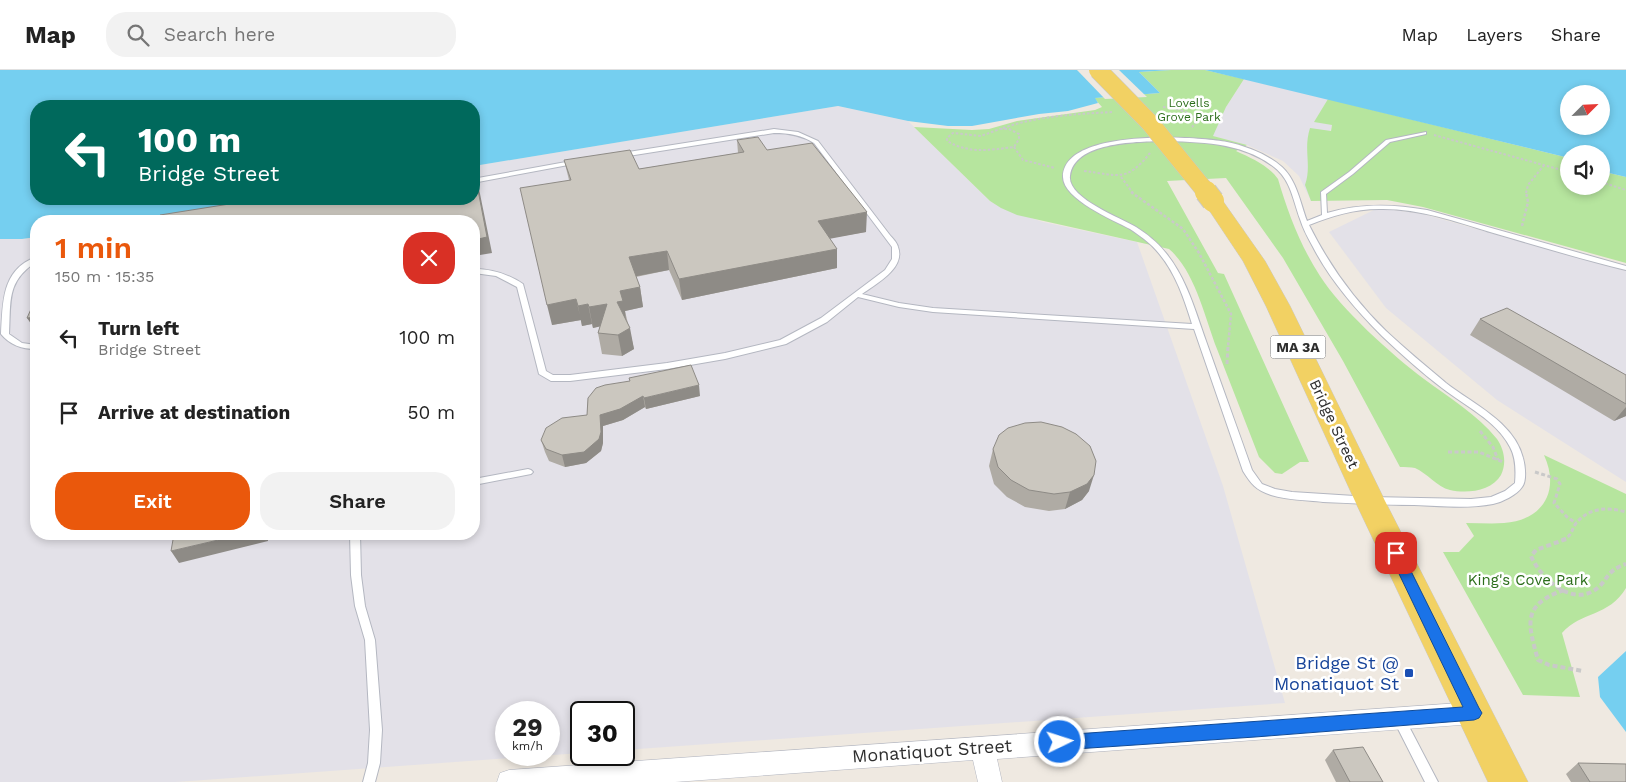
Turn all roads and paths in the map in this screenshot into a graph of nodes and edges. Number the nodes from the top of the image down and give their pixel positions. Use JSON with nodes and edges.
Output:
{"nodes":[{"id":1,"x":1098,"y":70,"type":"edge"},
{"id":2,"x":1089,"y":114,"type":"dead end"},
{"id":3,"x":1003,"y":128,"type":"junction"},
{"id":4,"x":1424,"y":133,"type":"joint"},
{"id":5,"x":1014,"y":147,"type":"junction"},
{"id":6,"x":1154,"y":151,"type":"dead end"},
{"id":7,"x":609,"y":157,"type":"edge"},
{"id":8,"x":581,"y":162,"type":"edge"},
{"id":9,"x":1544,"y":164,"type":"junction"},
{"id":10,"x":1560,"y":169,"type":"edge"},
{"id":11,"x":1066,"y":170,"type":"junction"},
{"id":12,"x":1120,"y":177,"type":"junction"},
{"id":13,"x":480,"y":180,"type":"edge"},
{"id":14,"x":1610,"y":185,"type":"edge"},
{"id":15,"x":1626,"y":190,"type":"edge"},
{"id":16,"x":1324,"y":214,"type":"junction"},
{"id":17,"x":1305,"y":224,"type":"junction"},
{"id":18,"x":1519,"y":238,"type":"junction"},
{"id":19,"x":30,"y":263,"type":"edge"},
{"id":20,"x":1626,"y":268,"type":"edge"},
{"id":21,"x":480,"y":272,"type":"edge"},
{"id":22,"x":857,"y":295,"type":"junction"},
{"id":23,"x":1197,"y":327,"type":"junction"},
{"id":24,"x":30,"y":347,"type":"edge"},
{"id":25,"x":1216,"y":380,"type":"junction"},
{"id":26,"x":1478,"y":428,"type":"dead end"},
{"id":27,"x":1498,"y":460,"type":"dead end"},
{"id":28,"x":528,"y":472,"type":"dead end"},
{"id":29,"x":480,"y":481,"type":"edge"},
{"id":30,"x":1370,"y":501,"type":"junction"},
{"id":31,"x":1626,"y":512,"type":"edge"},
{"id":32,"x":355,"y":540,"type":"edge"},
{"id":33,"x":1626,"y":564,"type":"edge"},
{"id":34,"x":1564,"y":590,"type":"junction"},
{"id":35,"x":1582,"y":671,"type":"dead end"},
{"id":36,"x":1474,"y":713,"type":"junction"},
{"id":37,"x":1399,"y":719,"type":"junction"},
{"id":38,"x":982,"y":748,"type":"junction"},
{"id":39,"x":368,"y":782,"type":"edge"},
{"id":40,"x":509,"y":782,"type":"edge"},
{"id":41,"x":990,"y":782,"type":"edge"},
{"id":42,"x":1432,"y":782,"type":"edge"},
{"id":43,"x":1508,"y":782,"type":"edge"}],
"edges":[{"from":1,"to":30,"type":"main road","name":"Bridge Street","number":"MA 3A","bridge":true},
{"from":2,"to":3,"type":"path"},
{"from":3,"to":5,"type":"path"},
{"from":3,"to":5,"type":"path"},
{"from":4,"to":9,"type":"path"},
{"from":4,"to":16,"type":"lane"},
{"from":5,"to":11,"type":"path"},
{"from":6,"to":12,"type":"path"},
{"from":7,"to":22,"type":"lane"},
{"from":8,"to":13,"type":"lane"},
{"from":9,"to":10,"type":"path"},
{"from":9,"to":18,"type":"path"},
{"from":11,"to":12,"type":"path"},
{"from":11,"to":17,"type":"lane"},
{"from":11,"to":23,"type":"lane"},
{"from":12,"to":25,"type":"path"},
{"from":14,"to":15,"type":"path"},
{"from":16,"to":17,"type":"lane"},
{"from":16,"to":18,"type":"lane"},
{"from":17,"to":30,"type":"lane"},
{"from":18,"to":20,"type":"lane"},
{"from":19,"to":24,"type":"lane"},
{"from":21,"to":22,"type":"lane"},
{"from":22,"to":23,"type":"lane"},
{"from":23,"to":25,"type":"lane"},
{"from":25,"to":30,"type":"lane"},
{"from":26,"to":27,"type":"path"},
{"from":28,"to":29,"type":"lane"},
{"from":30,"to":36,"type":"main road","name":"Bridge Street","number":"MA 3A"},
{"from":31,"to":34,"type":"path"},
{"from":32,"to":39,"type":"lane"},
{"from":33,"to":34,"type":"path"},
{"from":34,"to":35,"type":"path"},
{"from":36,"to":37,"type":"street","name":"Monatiquot Street"},
{"from":36,"to":43,"type":"main road","name":"Bridge Street","number":"MA 3A"},
{"from":37,"to":38,"type":"street","name":"Monatiquot Street"},
{"from":37,"to":42,"type":"lane"},
{"from":38,"to":40,"type":"street","name":"Monatiquot Street"},
{"from":38,"to":41,"type":"street"}]}
